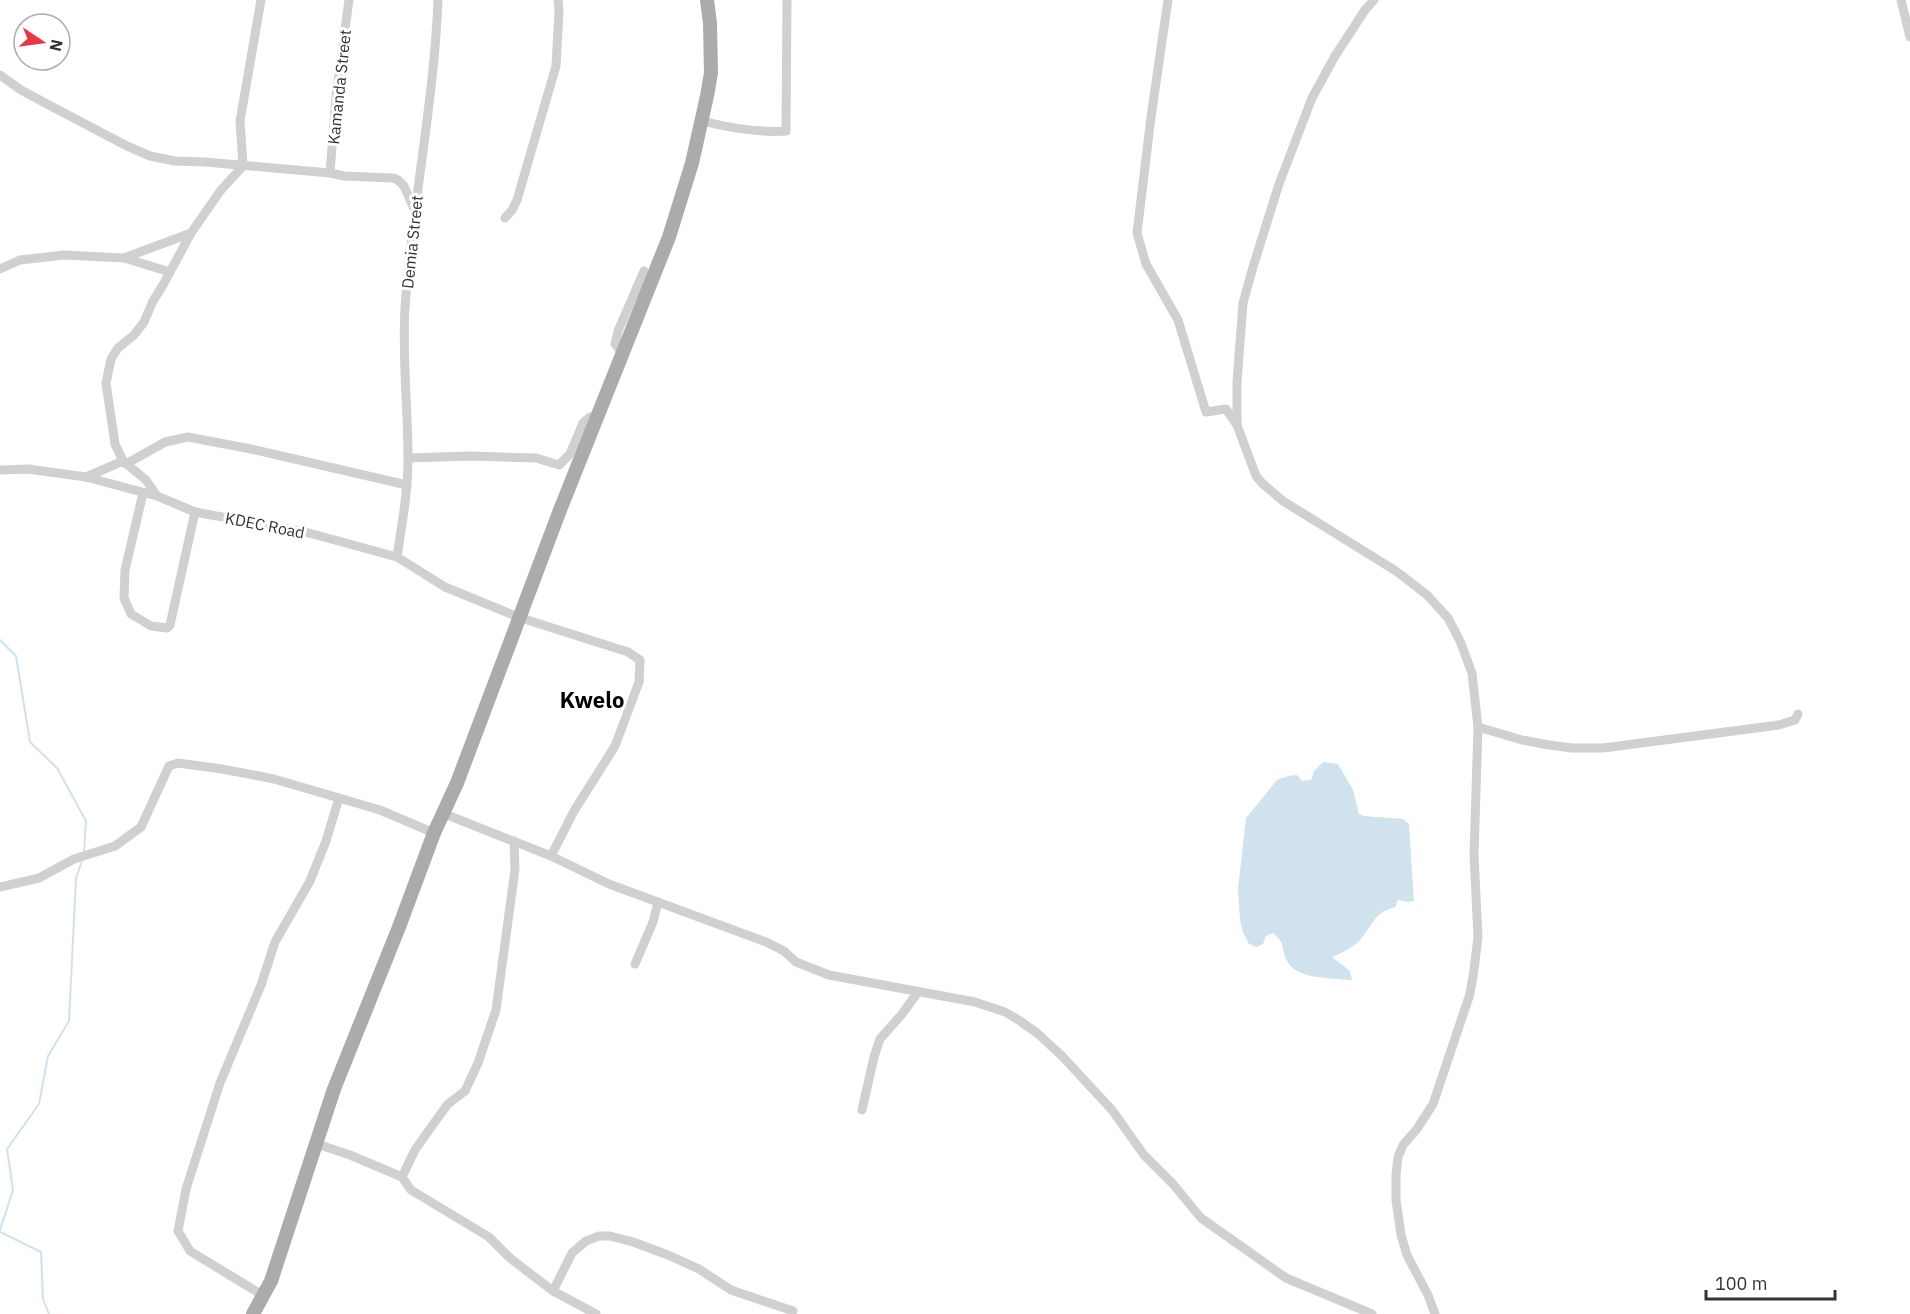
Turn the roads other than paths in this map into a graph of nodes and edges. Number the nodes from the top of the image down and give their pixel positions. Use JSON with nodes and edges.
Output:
{"nodes":[{"id":1,"x":261,"y":0,"type":"edge"},
{"id":2,"x":349,"y":0,"type":"edge"},
{"id":3,"x":438,"y":0,"type":"edge"},
{"id":4,"x":558,"y":0,"type":"edge"},
{"id":5,"x":707,"y":0,"type":"edge"},
{"id":6,"x":787,"y":0,"type":"edge"},
{"id":7,"x":1168,"y":0,"type":"edge"},
{"id":8,"x":1374,"y":0,"type":"edge"},
{"id":9,"x":1901,"y":0,"type":"edge"},
{"id":10,"x":1910,"y":37,"type":"edge"},
{"id":11,"x":0,"y":75,"type":"edge"},
{"id":12,"x":702,"y":121,"type":"junction"},
{"id":13,"x":243,"y":166,"type":"junction"},
{"id":14,"x":330,"y":173,"type":"junction"},
{"id":15,"x":415,"y":212,"type":"junction"},
{"id":16,"x":505,"y":218,"type":"dead end"},
{"id":17,"x":191,"y":233,"type":"junction"},
{"id":18,"x":124,"y":258,"type":"junction"},
{"id":19,"x":0,"y":269,"type":"edge"},
{"id":20,"x":644,"y":271,"type":"dead end"},
{"id":21,"x":170,"y":272,"type":"junction"},
{"id":22,"x":622,"y":353,"type":"junction"},
{"id":23,"x":597,"y":418,"type":"junction"},
{"id":24,"x":1237,"y":425,"type":"junction"},
{"id":25,"x":408,"y":459,"type":"junction"},
{"id":26,"x":124,"y":462,"type":"junction"},
{"id":27,"x":0,"y":470,"type":"edge"},
{"id":28,"x":86,"y":477,"type":"junction"},
{"id":29,"x":407,"y":484,"type":"junction"},
{"id":30,"x":142,"y":493,"type":"junction"},
{"id":31,"x":157,"y":496,"type":"junction"},
{"id":32,"x":195,"y":512,"type":"junction"},
{"id":33,"x":397,"y":557,"type":"junction"},
{"id":34,"x":518,"y":617,"type":"junction"},
{"id":35,"x":1798,"y":714,"type":"dead end"},
{"id":36,"x":1478,"y":727,"type":"junction"},
{"id":37,"x":339,"y":798,"type":"junction"},
{"id":38,"x":442,"y":813,"type":"junction"},
{"id":39,"x":434,"y":833,"type":"junction"},
{"id":40,"x":514,"y":841,"type":"junction"},
{"id":41,"x":551,"y":856,"type":"junction"},
{"id":42,"x":0,"y":887,"type":"edge"},
{"id":43,"x":658,"y":902,"type":"junction"},
{"id":44,"x":635,"y":964,"type":"dead end"},
{"id":45,"x":918,"y":992,"type":"junction"},
{"id":46,"x":862,"y":1110,"type":"dead end"},
{"id":47,"x":317,"y":1144,"type":"junction"},
{"id":48,"x":402,"y":1178,"type":"junction"},
{"id":49,"x":553,"y":1291,"type":"junction"},
{"id":50,"x":264,"y":1296,"type":"junction"},
{"id":51,"x":794,"y":1311,"type":"dead end"},
{"id":52,"x":252,"y":1314,"type":"edge"},
{"id":53,"x":597,"y":1314,"type":"edge"},
{"id":54,"x":1372,"y":1314,"type":"edge"},
{"id":55,"x":1435,"y":1314,"type":"edge"}],
"edges":[{"from":1,"to":13,"type":"street"},
{"from":2,"to":14,"type":"street","name":"Kamanda Street"},
{"from":3,"to":15,"type":"street","name":"Demia Street"},
{"from":4,"to":16,"type":"street"},
{"from":5,"to":12,"type":"main road"},
{"from":6,"to":12,"type":"street"},
{"from":7,"to":24,"type":"street"},
{"from":8,"to":24,"type":"street"},
{"from":9,"to":10,"type":"street"},
{"from":11,"to":13,"type":"street"},
{"from":12,"to":22,"type":"main road"},
{"from":13,"to":14,"type":"street"},
{"from":13,"to":17,"type":"street"},
{"from":14,"to":15,"type":"street"},
{"from":15,"to":25,"type":"street","name":"Demia Street"},
{"from":17,"to":18,"type":"street"},
{"from":17,"to":21,"type":"street"},
{"from":18,"to":19,"type":"street"},
{"from":18,"to":21,"type":"street"},
{"from":20,"to":22,"type":"street"},
{"from":21,"to":26,"type":"street"},
{"from":22,"to":23,"type":"main road"},
{"from":23,"to":25,"type":"street"},
{"from":23,"to":34,"type":"main road"},
{"from":24,"to":36,"type":"street"},
{"from":25,"to":29,"type":"street","name":"Demia Street"},
{"from":26,"to":28,"type":"street"},
{"from":26,"to":29,"type":"street"},
{"from":26,"to":31,"type":"street"},
{"from":27,"to":28,"type":"street","name":"KDEC Road"},
{"from":28,"to":30,"type":"street","name":"KDEC Road"},
{"from":29,"to":33,"type":"street","name":"Demia Street"},
{"from":30,"to":31,"type":"street","name":"KDEC Road"},
{"from":30,"to":32,"type":"street"},
{"from":31,"to":32,"type":"street","name":"KDEC Road"},
{"from":32,"to":33,"type":"street","name":"KDEC Road"},
{"from":33,"to":34,"type":"street","name":"KDEC Road"},
{"from":34,"to":38,"type":"main road"},
{"from":34,"to":41,"type":"street","name":"KDEC Road"},
{"from":35,"to":36,"type":"street"},
{"from":36,"to":55,"type":"street"},
{"from":37,"to":39,"type":"street"},
{"from":37,"to":42,"type":"street"},
{"from":37,"to":50,"type":"street"},
{"from":38,"to":39,"type":"main road"},
{"from":38,"to":40,"type":"street"},
{"from":39,"to":47,"type":"main road"},
{"from":40,"to":41,"type":"street"},
{"from":40,"to":48,"type":"street"},
{"from":41,"to":43,"type":"street"},
{"from":43,"to":44,"type":"street"},
{"from":43,"to":45,"type":"street"},
{"from":45,"to":46,"type":"street"},
{"from":45,"to":54,"type":"street"},
{"from":47,"to":48,"type":"street"},
{"from":47,"to":50,"type":"main road"},
{"from":48,"to":49,"type":"street"},
{"from":49,"to":51,"type":"street"},
{"from":49,"to":53,"type":"street"},
{"from":50,"to":52,"type":"main road"}]}
